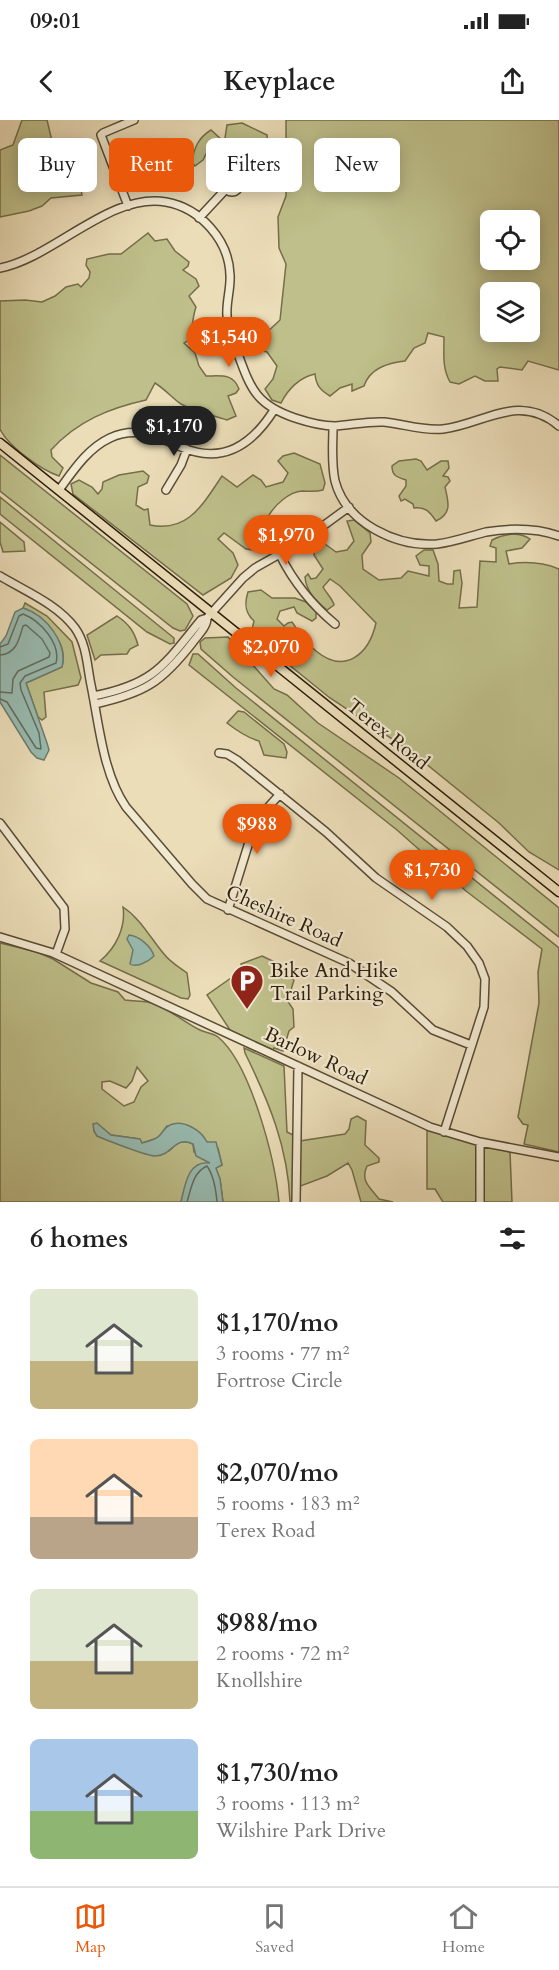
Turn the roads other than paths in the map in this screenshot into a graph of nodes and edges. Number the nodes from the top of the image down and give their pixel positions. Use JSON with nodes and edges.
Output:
{"nodes":[{"id":1,"x":134,"y":120,"type":"edge"},
{"id":2,"x":223,"y":192,"type":"edge"},
{"id":3,"x":128,"y":206,"type":"junction"},
{"id":4,"x":200,"y":218,"type":"junction"},
{"id":5,"x":0,"y":268,"type":"edge"},
{"id":6,"x":274,"y":410,"type":"junction"},
{"id":7,"x":333,"y":426,"type":"junction"},
{"id":8,"x":559,"y":426,"type":"edge"},
{"id":9,"x":0,"y":443,"type":"edge"},
{"id":10,"x":187,"y":449,"type":"junction"},
{"id":11,"x":58,"y":490,"type":"junction"},
{"id":12,"x":166,"y":490,"type":"dead end"},
{"id":13,"x":349,"y":507,"type":"junction"},
{"id":14,"x":559,"y":536,"type":"edge"},
{"id":15,"x":280,"y":555,"type":"junction"},
{"id":16,"x":0,"y":576,"type":"edge"},
{"id":17,"x":209,"y":615,"type":"junction"},
{"id":18,"x":335,"y":624,"type":"dead end"},
{"id":19,"x":94,"y":700,"type":"junction"},
{"id":20,"x":219,"y":753,"type":"dead end"},
{"id":21,"x":280,"y":794,"type":"junction"},
{"id":22,"x":0,"y":823,"type":"edge"},
{"id":23,"x":559,"y":892,"type":"edge"},
{"id":24,"x":228,"y":910,"type":"junction"},
{"id":25,"x":0,"y":937,"type":"edge"},
{"id":26,"x":56,"y":954,"type":"junction"},
{"id":27,"x":471,"y":1045,"type":"junction"},
{"id":28,"x":298,"y":1066,"type":"junction"},
{"id":29,"x":444,"y":1132,"type":"junction"},
{"id":30,"x":480,"y":1142,"type":"junction"},
{"id":31,"x":559,"y":1157,"type":"edge"},
{"id":32,"x":296,"y":1202,"type":"edge"},
{"id":33,"x":480,"y":1202,"type":"edge"}],
"edges":[{"from":1,"to":3,"type":"street"},
{"from":2,"to":4,"type":"street"},
{"from":3,"to":4,"type":"street"},
{"from":3,"to":5,"type":"street"},
{"from":4,"to":6,"type":"street"},
{"from":6,"to":7,"type":"street"},
{"from":6,"to":10,"type":"street"},
{"from":7,"to":8,"type":"street"},
{"from":7,"to":13,"type":"street"},
{"from":9,"to":11,"type":"main road","name":"Terex Road"},
{"from":10,"to":11,"type":"street"},
{"from":10,"to":12,"type":"street"},
{"from":11,"to":17,"type":"main road","name":"Terex Road"},
{"from":13,"to":14,"type":"street"},
{"from":13,"to":15,"type":"street"},
{"from":15,"to":17,"type":"street"},
{"from":15,"to":18,"type":"street"},
{"from":16,"to":19,"type":"street","name":"Cheshire Road"},
{"from":17,"to":19,"type":"street"},
{"from":17,"to":23,"type":"main road","name":"Terex Road"},
{"from":19,"to":24,"type":"street","name":"Cheshire Road"},
{"from":20,"to":21,"type":"street"},
{"from":21,"to":24,"type":"street"},
{"from":21,"to":27,"type":"street"},
{"from":22,"to":26,"type":"street"},
{"from":24,"to":27,"type":"street","name":"Cheshire Road"},
{"from":25,"to":26,"type":"street","name":"Barlow Road"},
{"from":26,"to":28,"type":"street","name":"Barlow Road"},
{"from":27,"to":29,"type":"street"},
{"from":28,"to":29,"type":"street","name":"Barlow Road"},
{"from":28,"to":32,"type":"street"},
{"from":29,"to":30,"type":"street","name":"Barlow Road"},
{"from":30,"to":31,"type":"street","name":"Barlow Road"},
{"from":30,"to":33,"type":"street"}]}
